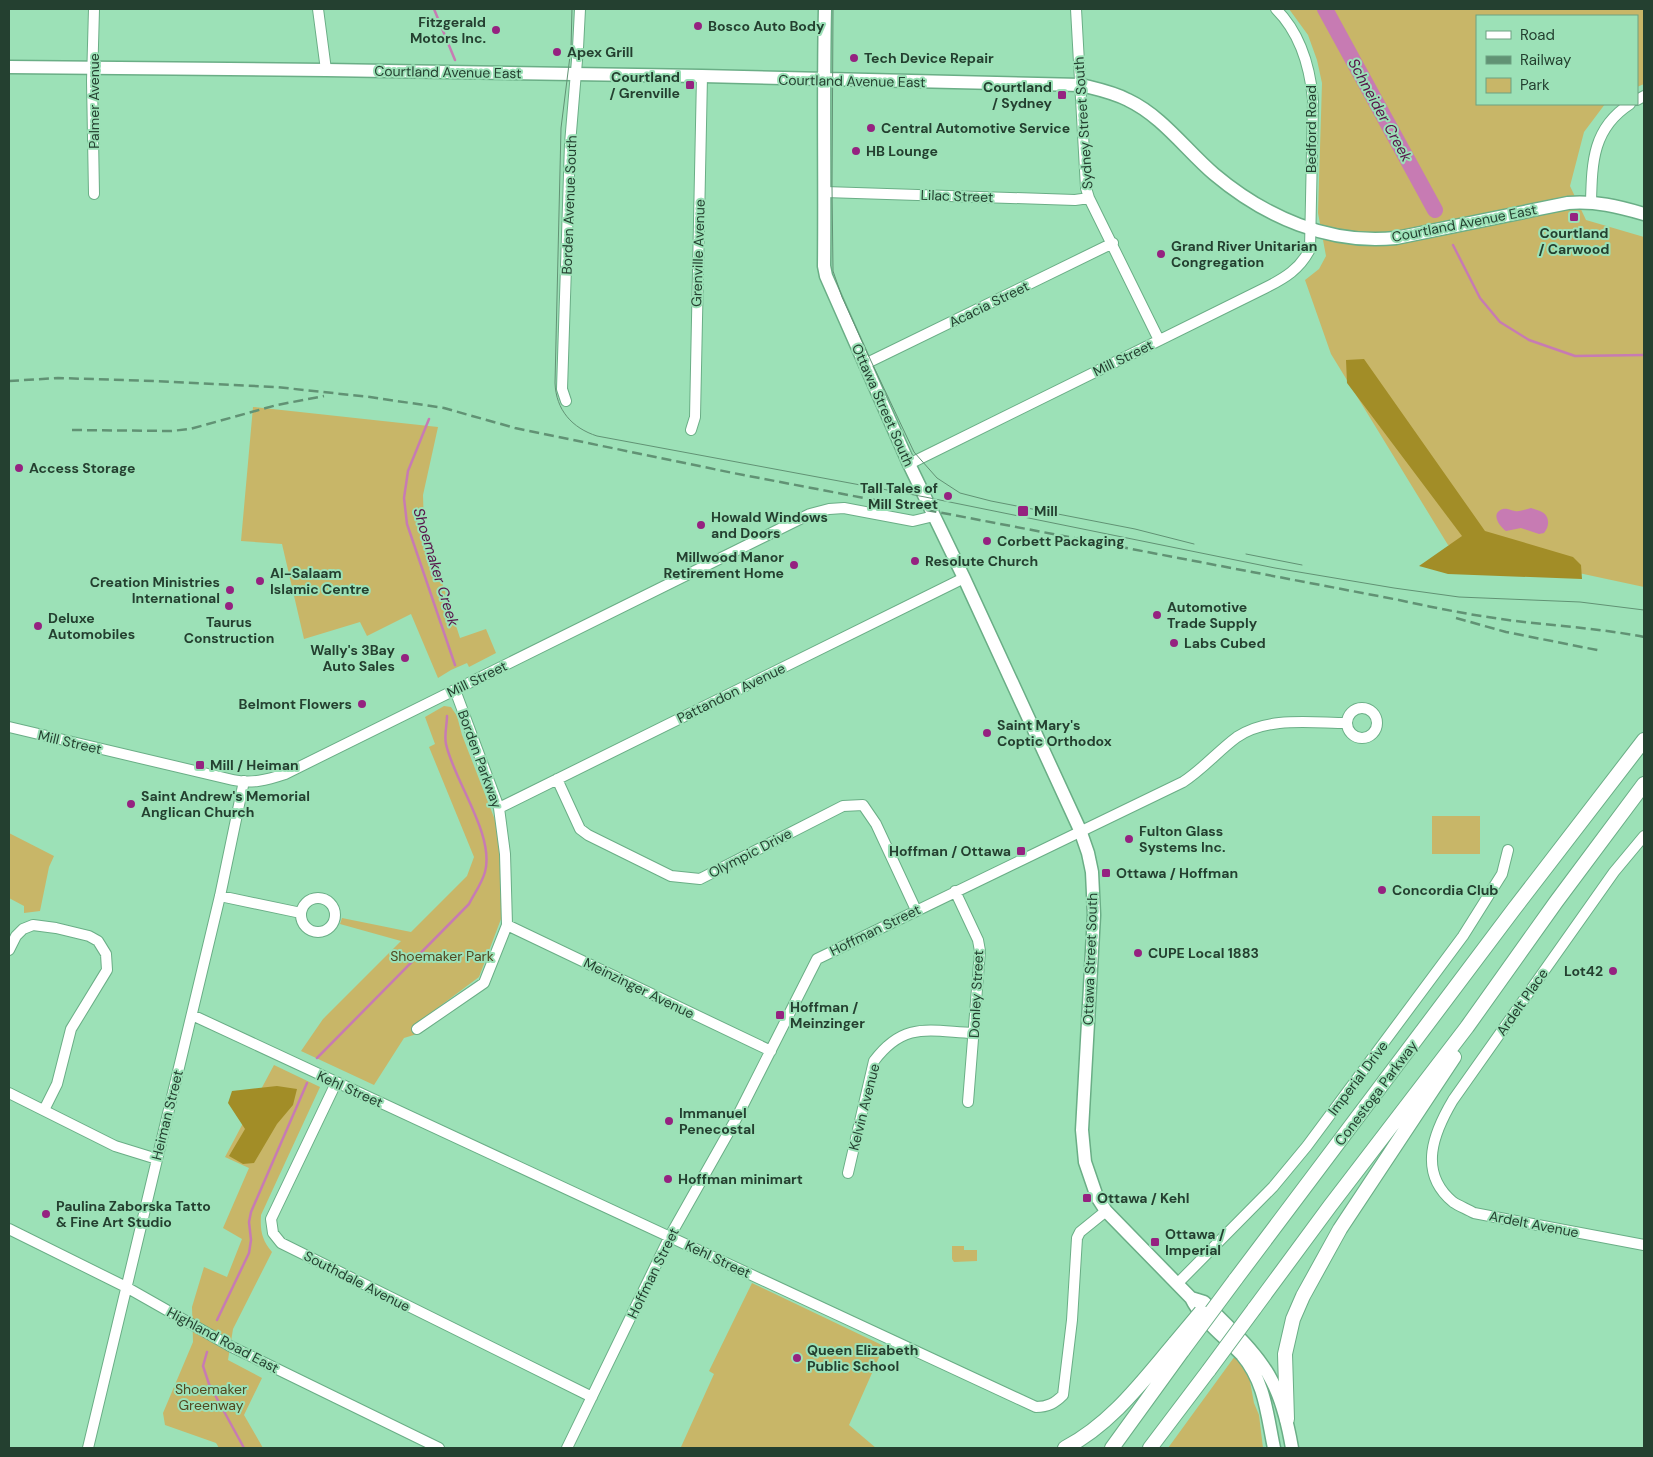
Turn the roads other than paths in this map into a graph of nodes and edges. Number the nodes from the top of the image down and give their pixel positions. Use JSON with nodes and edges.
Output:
{"nodes":[{"id":1,"x":94,"y":9,"type":"edge"},
{"id":2,"x":318,"y":9,"type":"edge"},
{"id":3,"x":580,"y":9,"type":"edge"},
{"id":4,"x":825,"y":9,"type":"edge"},
{"id":5,"x":1076,"y":9,"type":"edge"},
{"id":6,"x":1276,"y":9,"type":"edge"},
{"id":7,"x":9,"y":67,"type":"edge"},
{"id":8,"x":93,"y":69,"type":"junction"},
{"id":9,"x":326,"y":70,"type":"junction"},
{"id":10,"x":576,"y":75,"type":"junction"},
{"id":11,"x":702,"y":76,"type":"junction"},
{"id":12,"x":823,"y":80,"type":"junction"},
{"id":13,"x":1081,"y":86,"type":"junction"},
{"id":14,"x":1629,"y":105,"type":"edge"},
{"id":15,"x":825,"y":192,"type":"junction"},
{"id":16,"x":94,"y":194,"type":"dead end"},
{"id":17,"x":1089,"y":198,"type":"junction"},
{"id":18,"x":1591,"y":202,"type":"junction"},
{"id":19,"x":1644,"y":214,"type":"edge"},
{"id":20,"x":1310,"y":229,"type":"junction"},
{"id":21,"x":1113,"y":244,"type":"junction"},
{"id":22,"x":1159,"y":340,"type":"junction"},
{"id":23,"x":865,"y":364,"type":"junction"},
{"id":24,"x":566,"y":401,"type":"dead end"},
{"id":25,"x":691,"y":430,"type":"dead end"},
{"id":26,"x":909,"y":464,"type":"junction"},
{"id":27,"x":934,"y":516,"type":"junction"},
{"id":28,"x":964,"y":578,"type":"junction"},
{"id":29,"x":455,"y":690,"type":"junction"},
{"id":30,"x":1347,"y":723,"type":"dead end"},
{"id":31,"x":9,"y":727,"type":"edge"},
{"id":32,"x":1644,"y":740,"type":"edge"},
{"id":33,"x":557,"y":779,"type":"junction"},
{"id":34,"x":244,"y":782,"type":"junction"},
{"id":35,"x":1644,"y":784,"type":"edge"},
{"id":36,"x":499,"y":808,"type":"junction"},
{"id":37,"x":1080,"y":830,"type":"junction"},
{"id":38,"x":1644,"y":836,"type":"edge"},
{"id":39,"x":1508,"y":850,"type":"dead end"},
{"id":40,"x":956,"y":891,"type":"junction"},
{"id":41,"x":220,"y":896,"type":"junction"},
{"id":42,"x":916,"y":910,"type":"junction"},
{"id":43,"x":301,"y":913,"type":"dead end"},
{"id":44,"x":507,"y":924,"type":"junction"},
{"id":45,"x":9,"y":950,"type":"edge"},
{"id":46,"x":192,"y":1015,"type":"junction"},
{"id":47,"x":1467,"y":1027,"type":"junction"},
{"id":48,"x":417,"y":1028,"type":"dead end"},
{"id":49,"x":973,"y":1033,"type":"junction"},
{"id":50,"x":771,"y":1052,"type":"junction"},
{"id":51,"x":336,"y":1083,"type":"junction"},
{"id":52,"x":9,"y":1093,"type":"edge"},
{"id":53,"x":968,"y":1102,"type":"dead end"},
{"id":54,"x":44,"y":1110,"type":"junction"},
{"id":55,"x":157,"y":1159,"type":"junction"},
{"id":56,"x":848,"y":1173,"type":"dead end"},
{"id":57,"x":1437,"y":1180,"type":"joint"},
{"id":58,"x":1106,"y":1211,"type":"junction"},
{"id":59,"x":9,"y":1229,"type":"edge"},
{"id":60,"x":670,"y":1236,"type":"junction"},
{"id":61,"x":1644,"y":1245,"type":"edge"},
{"id":62,"x":1177,"y":1284,"type":"junction"},
{"id":63,"x":126,"y":1287,"type":"junction"},
{"id":64,"x":1191,"y":1298,"type":"junction"},
{"id":65,"x":1179,"y":1347,"type":"junction"},
{"id":66,"x":592,"y":1397,"type":"junction"},
{"id":67,"x":1287,"y":1419,"type":"junction"},
{"id":68,"x":88,"y":1448,"type":"edge"},
{"id":69,"x":439,"y":1448,"type":"edge"},
{"id":70,"x":567,"y":1448,"type":"edge"},
{"id":71,"x":1065,"y":1448,"type":"edge"},
{"id":72,"x":1112,"y":1448,"type":"edge"},
{"id":73,"x":1150,"y":1448,"type":"edge"},
{"id":74,"x":1274,"y":1448,"type":"edge"},
{"id":75,"x":1292,"y":1448,"type":"edge"}],
"edges":[{"from":1,"to":8,"type":"street","name":"Palmer Avenue"},
{"from":2,"to":9,"type":"street"},
{"from":3,"to":10,"type":"street","name":"Borden Avenue South"},
{"from":4,"to":12,"type":"main road","name":"Ottawa Street South"},
{"from":5,"to":13,"type":"street","name":"Sydney Street South"},
{"from":6,"to":20,"type":"street","name":"Bedford Road"},
{"from":7,"to":8,"type":"main road","name":"Courtland Avenue East"},
{"from":8,"to":9,"type":"main road","name":"Courtland Avenue East"},
{"from":8,"to":16,"type":"street","name":"Palmer Avenue"},
{"from":9,"to":10,"type":"main road","name":"Courtland Avenue East"},
{"from":10,"to":11,"type":"main road","name":"Courtland Avenue East"},
{"from":10,"to":24,"type":"street","name":"Borden Avenue South"},
{"from":11,"to":12,"type":"main road","name":"Courtland Avenue East"},
{"from":11,"to":25,"type":"street","name":"Grenville Avenue"},
{"from":12,"to":13,"type":"main road","name":"Courtland Avenue East"},
{"from":12,"to":15,"type":"main road","name":"Ottawa Street South"},
{"from":13,"to":17,"type":"street","name":"Sydney Street South"},
{"from":13,"to":20,"type":"main road","name":"Courtland Avenue East"},
{"from":14,"to":18,"type":"street"},
{"from":15,"to":17,"type":"street","name":"Lilac Street"},
{"from":15,"to":23,"type":"main road","name":"Ottawa Street South"},
{"from":17,"to":21,"type":"street","name":"Sydney Street South"},
{"from":18,"to":19,"type":"main road","name":"Courtland Avenue East"},
{"from":18,"to":20,"type":"main road","name":"Courtland Avenue East"},
{"from":20,"to":22,"type":"street","name":"Mill Street"},
{"from":21,"to":22,"type":"street","name":"Sydney Street South"},
{"from":21,"to":23,"type":"street","name":"Acacia Street"},
{"from":22,"to":26,"type":"street","name":"Mill Street"},
{"from":23,"to":26,"type":"main road","name":"Ottawa Street South"},
{"from":26,"to":27,"type":"main road","name":"Ottawa Street South"},
{"from":27,"to":28,"type":"main road","name":"Ottawa Street South"},
{"from":27,"to":29,"type":"street","name":"Mill Street"},
{"from":28,"to":33,"type":"street","name":"Pattandon Avenue"},
{"from":28,"to":37,"type":"main road","name":"Ottawa Street South"},
{"from":29,"to":34,"type":"street","name":"Mill Street"},
{"from":29,"to":36,"type":"street","name":"Borden Parkway"},
{"from":30,"to":37,"type":"street","name":"Hoffman Street"},
{"from":31,"to":34,"type":"street","name":"Mill Street"},
{"from":32,"to":65,"type":"highway","name":"Conestoga Parkway","bridge":true},
{"from":33,"to":36,"type":"street","name":"Pattandon Avenue"},
{"from":33,"to":42,"type":"street","name":"Olympic Drive"},
{"from":34,"to":41,"type":"street","name":"Heiman Street"},
{"from":35,"to":47,"type":"highway"},
{"from":36,"to":44,"type":"street","name":"Borden Parkway"},
{"from":37,"to":40,"type":"street","name":"Hoffman Street"},
{"from":37,"to":58,"type":"main road","name":"Ottawa Street South"},
{"from":38,"to":57,"type":"street","name":"Ardelt Place"},
{"from":39,"to":62,"type":"street","name":"Imperial Drive"},
{"from":40,"to":42,"type":"street","name":"Hoffman Street"},
{"from":40,"to":49,"type":"street","name":"Donley Street"},
{"from":41,"to":43,"type":"street"},
{"from":41,"to":46,"type":"street","name":"Heiman Street"},
{"from":42,"to":50,"type":"street","name":"Hoffman Street"},
{"from":44,"to":48,"type":"street","name":"Borden Parkway"},
{"from":44,"to":50,"type":"street","name":"Meinzinger Avenue"},
{"from":45,"to":54,"type":"street"},
{"from":46,"to":51,"type":"street","name":"Kehl Street"},
{"from":46,"to":55,"type":"street","name":"Heiman Street"},
{"from":47,"to":67,"type":"highway"},
{"from":47,"to":73,"type":"highway","bridge":true},
{"from":49,"to":53,"type":"street","name":"Donley Street"},
{"from":49,"to":56,"type":"street","name":"Kelvin Avenue"},
{"from":50,"to":60,"type":"street","name":"Hoffman Street"},
{"from":51,"to":60,"type":"street","name":"Kehl Street"},
{"from":51,"to":66,"type":"street","name":"Southdale Avenue"},
{"from":52,"to":54,"type":"street"},
{"from":54,"to":55,"type":"street"},
{"from":55,"to":63,"type":"street","name":"Heiman Street"},
{"from":57,"to":61,"type":"street","name":"Ardelt Avenue"},
{"from":58,"to":60,"type":"street","name":"Kehl Street"},
{"from":58,"to":62,"type":"main road","name":"Ottawa Street South"},
{"from":59,"to":63,"type":"street","name":"Highland Road East"},
{"from":60,"to":66,"type":"street","name":"Hoffman Street"},
{"from":62,"to":64,"type":"main road","name":"Ottawa Street South"},
{"from":63,"to":68,"type":"street","name":"Heiman Street"},
{"from":63,"to":69,"type":"street","name":"Highland Road East"},
{"from":64,"to":67,"type":"main road","name":"Ottawa Street South"},
{"from":64,"to":74,"type":"main road","name":"Ottawa Street South"},
{"from":65,"to":71,"type":"highway"},
{"from":65,"to":72,"type":"highway","name":"Conestoga Parkway"},
{"from":66,"to":70,"type":"street","name":"Hoffman Street"},
{"from":67,"to":75,"type":"main road","name":"Ottawa Street South"}]}
